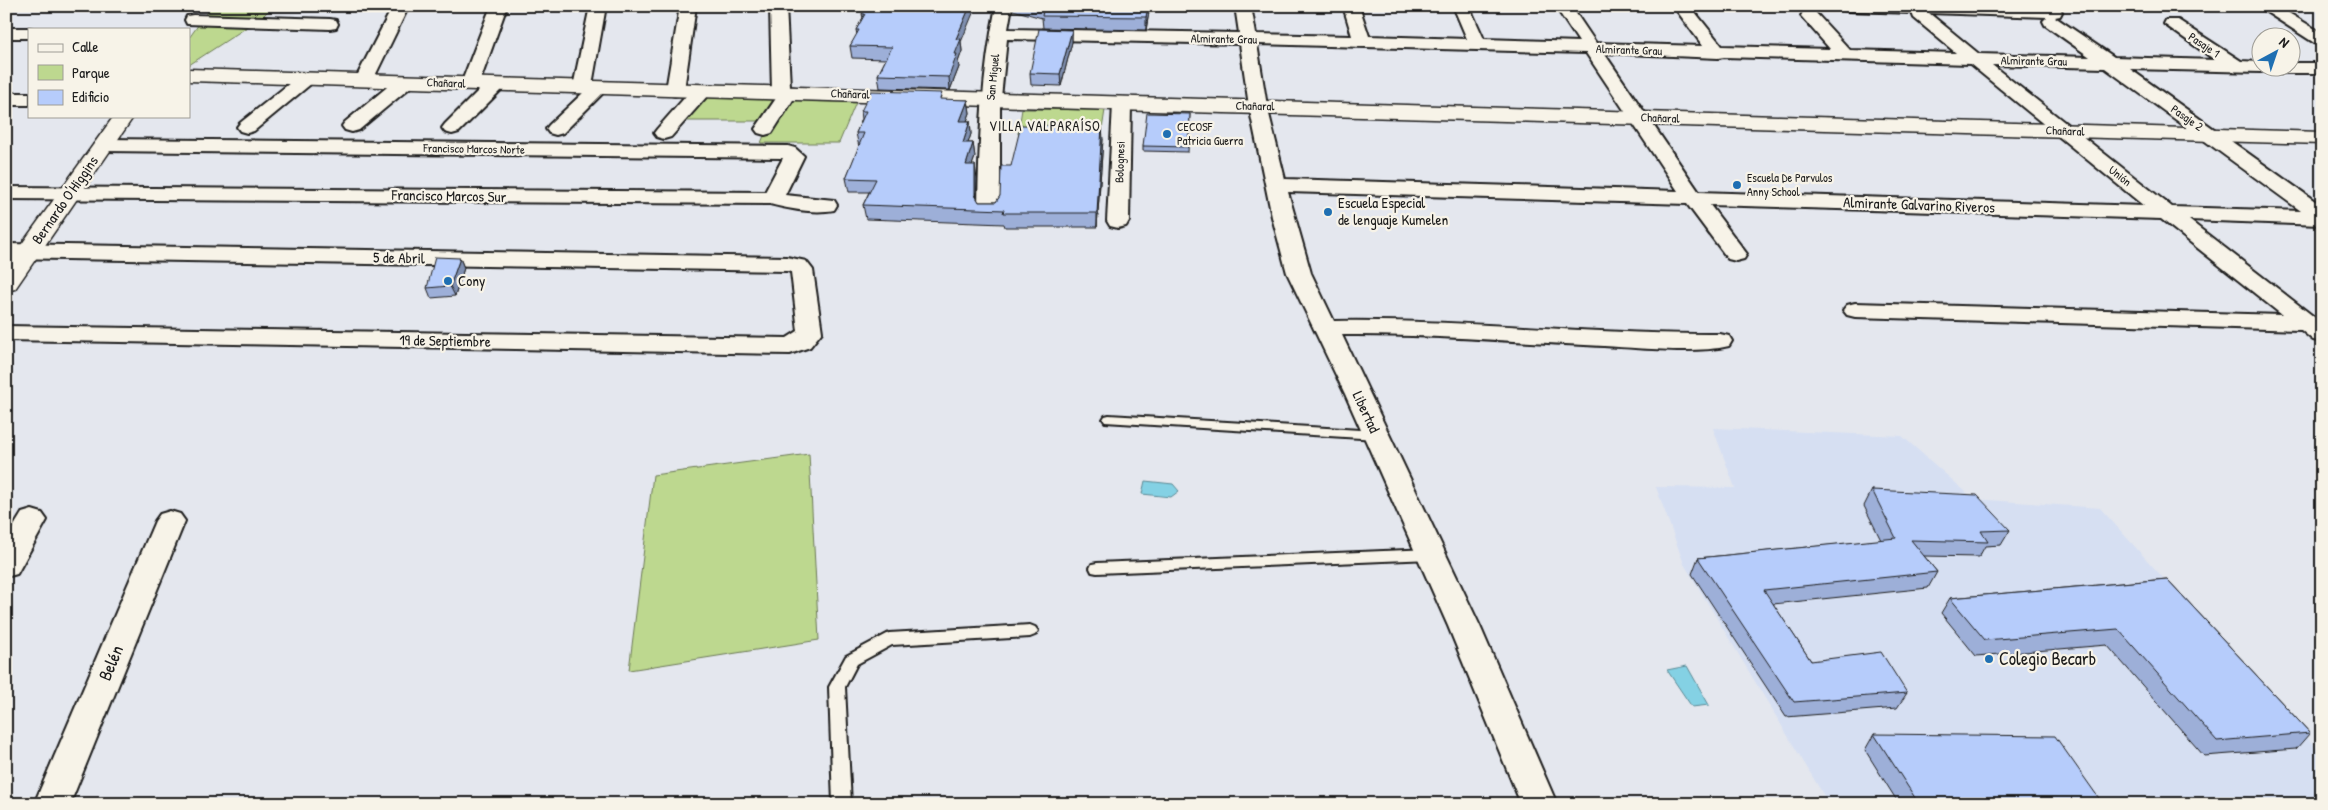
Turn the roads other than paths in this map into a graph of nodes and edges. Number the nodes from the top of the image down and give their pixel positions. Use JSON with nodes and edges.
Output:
{"nodes":[{"id":1,"x":401,"y":6,"type":"edge"},
{"id":2,"x":499,"y":6,"type":"edge"},
{"id":3,"x":598,"y":6,"type":"edge"},
{"id":4,"x":688,"y":6,"type":"edge"},
{"id":5,"x":778,"y":6,"type":"edge"},
{"id":6,"x":1004,"y":6,"type":"edge"},
{"id":7,"x":1243,"y":6,"type":"edge"},
{"id":8,"x":1351,"y":6,"type":"edge"},
{"id":9,"x":1462,"y":6,"type":"edge"},
{"id":10,"x":1563,"y":6,"type":"edge"},
{"id":11,"x":1849,"y":6,"type":"edge"},
{"id":12,"x":2265,"y":6,"type":"edge"},
{"id":13,"x":1685,"y":11,"type":"dead end"},
{"id":14,"x":1920,"y":14,"type":"dead end"},
{"id":15,"x":1809,"y":16,"type":"dead end"},
{"id":16,"x":194,"y":18,"type":"edge"},
{"id":17,"x":330,"y":24,"type":"dead end"},
{"id":18,"x":2172,"y":24,"type":"dead end"},
{"id":19,"x":6,"y":33,"type":"edge"},
{"id":20,"x":26,"y":33,"type":"edge"},
{"id":21,"x":998,"y":34,"type":"junction"},
{"id":22,"x":1248,"y":39,"type":"junction"},
{"id":23,"x":2322,"y":40,"type":"edge"},
{"id":24,"x":1362,"y":42,"type":"junction"},
{"id":25,"x":6,"y":43,"type":"edge"},
{"id":26,"x":1478,"y":45,"type":"junction"},
{"id":27,"x":1591,"y":49,"type":"junction"},
{"id":28,"x":1718,"y":52,"type":"junction"},
{"id":29,"x":1846,"y":56,"type":"junction"},
{"id":30,"x":1976,"y":59,"type":"junction"},
{"id":31,"x":2107,"y":62,"type":"junction"},
{"id":32,"x":2236,"y":67,"type":"junction"},
{"id":33,"x":2250,"y":67,"type":"edge"},
{"id":34,"x":2300,"y":68,"type":"edge"},
{"id":35,"x":2322,"y":68,"type":"edge"},
{"id":36,"x":190,"y":75,"type":"edge"},
{"id":37,"x":306,"y":79,"type":"junction"},
{"id":38,"x":364,"y":80,"type":"junction"},
{"id":39,"x":405,"y":82,"type":"junction"},
{"id":40,"x":470,"y":84,"type":"junction"},
{"id":41,"x":495,"y":85,"type":"junction"},
{"id":42,"x":591,"y":88,"type":"junction"},
{"id":43,"x":675,"y":90,"type":"junction"},
{"id":44,"x":701,"y":91,"type":"junction"},
{"id":45,"x":785,"y":92,"type":"junction"},
{"id":46,"x":991,"y":99,"type":"junction"},
{"id":47,"x":1122,"y":104,"type":"junction"},
{"id":48,"x":1258,"y":106,"type":"junction"},
{"id":49,"x":1639,"y":117,"type":"junction"},
{"id":50,"x":123,"y":118,"type":"edge"},
{"id":51,"x":352,"y":126,"type":"dead end"},
{"id":52,"x":247,"y":127,"type":"dead end"},
{"id":53,"x":452,"y":128,"type":"dead end"},
{"id":54,"x":556,"y":129,"type":"dead end"},
{"id":55,"x":765,"y":130,"type":"dead end"},
{"id":56,"x":2062,"y":130,"type":"junction"},
{"id":57,"x":664,"y":133,"type":"dead end"},
{"id":58,"x":2212,"y":135,"type":"junction"},
{"id":59,"x":2322,"y":138,"type":"edge"},
{"id":60,"x":104,"y":145,"type":"junction"},
{"id":61,"x":1276,"y":185,"type":"junction"},
{"id":62,"x":71,"y":192,"type":"junction"},
{"id":63,"x":6,"y":193,"type":"edge"},
{"id":64,"x":770,"y":198,"type":"junction"},
{"id":65,"x":1693,"y":198,"type":"junction"},
{"id":66,"x":826,"y":205,"type":"dead end"},
{"id":67,"x":989,"y":209,"type":"edge"},
{"id":68,"x":2166,"y":213,"type":"junction"},
{"id":69,"x":2322,"y":217,"type":"edge"},
{"id":70,"x":1118,"y":221,"type":"dead end"},
{"id":71,"x":6,"y":251,"type":"edge"},
{"id":72,"x":29,"y":252,"type":"junction"},
{"id":73,"x":1736,"y":254,"type":"dead end"},
{"id":74,"x":798,"y":266,"type":"joint"},
{"id":75,"x":6,"y":284,"type":"edge"},
{"id":76,"x":1855,"y":310,"type":"dead end"},
{"id":77,"x":1326,"y":328,"type":"junction"},
{"id":78,"x":2314,"y":329,"type":"edge"},
{"id":79,"x":6,"y":333,"type":"edge"},
{"id":80,"x":1720,"y":341,"type":"dead end"},
{"id":81,"x":1110,"y":419,"type":"dead end"},
{"id":82,"x":1377,"y":435,"type":"junction"},
{"id":83,"x":32,"y":520,"type":"dead end"},
{"id":84,"x":170,"y":521,"type":"dead end"},
{"id":85,"x":1431,"y":554,"type":"junction"},
{"id":86,"x":6,"y":566,"type":"edge"},
{"id":87,"x":1097,"y":568,"type":"dead end"},
{"id":88,"x":1030,"y":631,"type":"dead end"},
{"id":89,"x":52,"y":804,"type":"edge"},
{"id":90,"x":842,"y":804,"type":"edge"},
{"id":91,"x":1538,"y":804,"type":"edge"}],
"edges":[{"from":1,"to":38,"type":"street"},
{"from":2,"to":40,"type":"street"},
{"from":3,"to":42,"type":"street"},
{"from":4,"to":43,"type":"street"},
{"from":5,"to":45,"type":"street"},
{"from":6,"to":21,"type":"street","name":"San Miguel"},
{"from":7,"to":22,"type":"street","name":"Libertad"},
{"from":8,"to":24,"type":"street"},
{"from":9,"to":26,"type":"street"},
{"from":10,"to":27,"type":"street"},
{"from":11,"to":31,"type":"street","name":"Pasaje 2"},
{"from":12,"to":23,"type":"street"},
{"from":13,"to":28,"type":"street"},
{"from":14,"to":30,"type":"street","name":"Unión"},
{"from":15,"to":29,"type":"street"},
{"from":16,"to":17,"type":"street"},
{"from":18,"to":32,"type":"street","name":"Pasaje 1"},
{"from":19,"to":20,"type":"street"},
{"from":20,"to":25,"type":"street"},
{"from":21,"to":22,"type":"street","name":"Almirante Grau"},
{"from":21,"to":46,"type":"street","name":"San Miguel"},
{"from":22,"to":24,"type":"street","name":"Almirante Grau"},
{"from":22,"to":48,"type":"street","name":"Libertad"},
{"from":24,"to":26,"type":"street","name":"Almirante Grau"},
{"from":26,"to":27,"type":"street","name":"Almirante Grau"},
{"from":27,"to":28,"type":"street","name":"Almirante Grau"},
{"from":27,"to":49,"type":"street"},
{"from":28,"to":29,"type":"street","name":"Almirante Grau"},
{"from":29,"to":30,"type":"street","name":"Almirante Grau"},
{"from":30,"to":31,"type":"street","name":"Almirante Grau"},
{"from":30,"to":56,"type":"street","name":"Unión"},
{"from":31,"to":32,"type":"street","name":"Almirante Grau"},
{"from":31,"to":58,"type":"street","name":"Pasaje 2"},
{"from":32,"to":33,"type":"street","name":"Almirante Grau"},
{"from":34,"to":35,"type":"street"},
{"from":36,"to":37,"type":"street","name":"Chañaral"},
{"from":37,"to":38,"type":"street","name":"Chañaral"},
{"from":37,"to":52,"type":"street"},
{"from":38,"to":39,"type":"street","name":"Chañaral"},
{"from":39,"to":40,"type":"street","name":"Chañaral"},
{"from":39,"to":51,"type":"street"},
{"from":40,"to":41,"type":"street","name":"Chañaral"},
{"from":41,"to":42,"type":"street","name":"Chañaral"},
{"from":41,"to":53,"type":"street"},
{"from":42,"to":43,"type":"street","name":"Chañaral"},
{"from":42,"to":54,"type":"street"},
{"from":43,"to":44,"type":"street","name":"Chañaral"},
{"from":44,"to":45,"type":"street","name":"Chañaral"},
{"from":44,"to":57,"type":"street"},
{"from":45,"to":46,"type":"street","name":"Chañaral"},
{"from":45,"to":55,"type":"street"},
{"from":46,"to":47,"type":"street","name":"Chañaral"},
{"from":46,"to":67,"type":"street","name":"San Miguel"},
{"from":47,"to":48,"type":"street","name":"Chañaral"},
{"from":47,"to":70,"type":"street","name":"Bolognesi"},
{"from":48,"to":49,"type":"street","name":"Chañaral"},
{"from":48,"to":61,"type":"street","name":"Libertad"},
{"from":49,"to":56,"type":"street","name":"Chañaral"},
{"from":49,"to":65,"type":"street"},
{"from":50,"to":60,"type":"street","name":"Bernardo O'Higgins"},
{"from":56,"to":58,"type":"street","name":"Chañaral"},
{"from":56,"to":68,"type":"street","name":"Unión"},
{"from":58,"to":59,"type":"street","name":"Chañaral"},
{"from":58,"to":69,"type":"street","name":"Pasaje 2"},
{"from":60,"to":62,"type":"street","name":"Bernardo O'Higgins"},
{"from":60,"to":64,"type":"street","name":"Francisco Marcos Norte"},
{"from":61,"to":65,"type":"street","name":"Almirante Galvarino Riveros"},
{"from":61,"to":77,"type":"street","name":"Libertad"},
{"from":62,"to":63,"type":"street","name":"Francisco Marcos Sur"},
{"from":62,"to":64,"type":"street","name":"Francisco Marcos Sur"},
{"from":62,"to":72,"type":"street","name":"Bernardo O'Higgins"},
{"from":64,"to":66,"type":"street","name":"Francisco Marcos Sur"},
{"from":65,"to":68,"type":"street","name":"Almirante Galvarino Riveros"},
{"from":65,"to":73,"type":"street"},
{"from":68,"to":69,"type":"street","name":"Almirante Galvarino Riveros"},
{"from":68,"to":78,"type":"street","name":"Unión"},
{"from":71,"to":72,"type":"street","name":"5 de Abril"},
{"from":72,"to":74,"type":"street","name":"5 de Abril"},
{"from":72,"to":75,"type":"street","name":"Bernardo O'Higgins"},
{"from":74,"to":79,"type":"street","name":"19 de Septiembre"},
{"from":76,"to":78,"type":"street"},
{"from":77,"to":80,"type":"street"},
{"from":77,"to":82,"type":"street","name":"Libertad"},
{"from":81,"to":82,"type":"lane"},
{"from":82,"to":85,"type":"street","name":"Libertad"},
{"from":83,"to":86,"type":"street"},
{"from":84,"to":89,"type":"street","name":"Belén"},
{"from":85,"to":87,"type":"lane"},
{"from":85,"to":91,"type":"street","name":"Libertad"},
{"from":88,"to":90,"type":"lane"}]}
